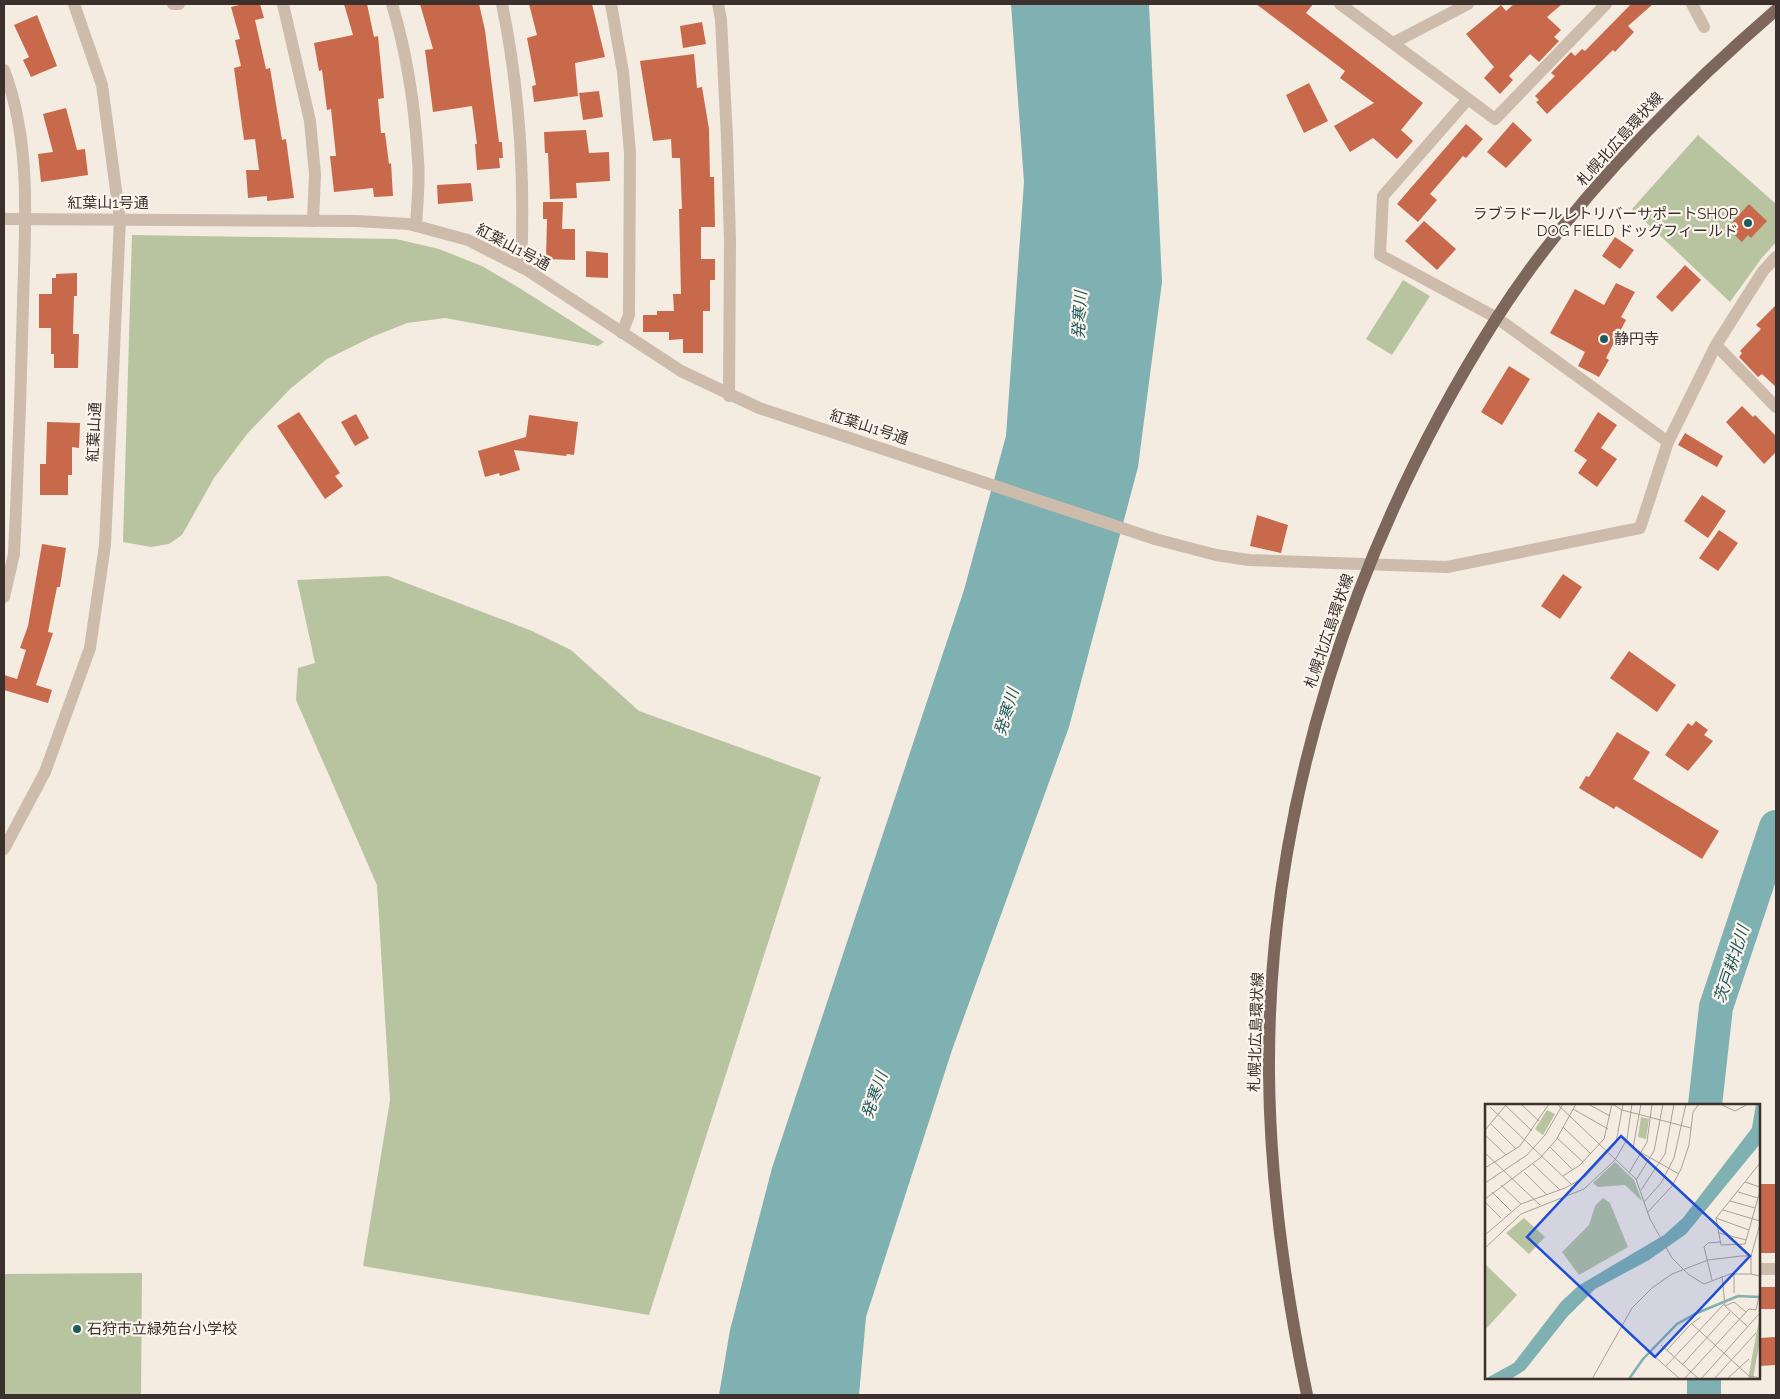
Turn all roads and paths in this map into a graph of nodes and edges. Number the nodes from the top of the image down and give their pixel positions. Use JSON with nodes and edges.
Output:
{"nodes":[{"id":1,"x":74,"y":4,"type":"edge"},
{"id":2,"x":173,"y":4,"type":"edge"},
{"id":3,"x":179,"y":4,"type":"edge"},
{"id":4,"x":283,"y":4,"type":"edge"},
{"id":5,"x":392,"y":4,"type":"edge"},
{"id":6,"x":502,"y":4,"type":"edge"},
{"id":7,"x":611,"y":4,"type":"edge"},
{"id":8,"x":718,"y":4,"type":"edge"},
{"id":9,"x":1340,"y":4,"type":"edge"},
{"id":10,"x":1468,"y":4,"type":"edge"},
{"id":11,"x":1606,"y":4,"type":"edge"},
{"id":12,"x":1692,"y":4,"type":"edge"},
{"id":13,"x":1776,"y":10,"type":"edge"},
{"id":14,"x":1704,"y":27,"type":"dead end"},
{"id":15,"x":1393,"y":43,"type":"junction"},
{"id":16,"x":4,"y":70,"type":"edge"},
{"id":17,"x":1468,"y":99,"type":"junction"},
{"id":18,"x":4,"y":219,"type":"edge"},
{"id":19,"x":25,"y":219,"type":"junction"},
{"id":20,"x":120,"y":220,"type":"junction"},
{"id":21,"x":313,"y":221,"type":"junction"},
{"id":22,"x":416,"y":226,"type":"junction"},
{"id":23,"x":1776,"y":257,"type":"edge"},
{"id":24,"x":521,"y":267,"type":"junction"},
{"id":25,"x":1497,"y":318,"type":"junction"},
{"id":26,"x":622,"y":333,"type":"junction"},
{"id":27,"x":1716,"y":345,"type":"junction"},
{"id":28,"x":729,"y":396,"type":"junction"},
{"id":29,"x":1776,"y":407,"type":"edge"},
{"id":30,"x":1668,"y":442,"type":"junction"},
{"id":31,"x":1368,"y":565,"type":"junction"},
{"id":32,"x":4,"y":597,"type":"edge"},
{"id":33,"x":4,"y":849,"type":"edge"},
{"id":34,"x":1776,"y":1269,"type":"edge"},
{"id":35,"x":1760,"y":1270,"type":"edge"},
{"id":36,"x":1307,"y":1395,"type":"edge"}],
"edges":[{"from":1,"to":20,"type":"street","name":"紅葉山通"},
{"from":2,"to":3,"type":"street"},
{"from":4,"to":21,"type":"street"},
{"from":5,"to":22,"type":"street"},
{"from":6,"to":24,"type":"street"},
{"from":7,"to":26,"type":"street"},
{"from":8,"to":28,"type":"street"},
{"from":9,"to":15,"type":"street"},
{"from":10,"to":15,"type":"street"},
{"from":11,"to":17,"type":"street"},
{"from":12,"to":14,"type":"street"},
{"from":13,"to":25,"type":"main road","name":"札幌北広島環状線"},
{"from":15,"to":17,"type":"street"},
{"from":16,"to":19,"type":"street"},
{"from":17,"to":25,"type":"street"},
{"from":18,"to":19,"type":"street","name":"紅葉山1号通"},
{"from":19,"to":20,"type":"street","name":"紅葉山1号通"},
{"from":19,"to":32,"type":"street"},
{"from":20,"to":21,"type":"street","name":"紅葉山1号通"},
{"from":20,"to":33,"type":"street","name":"紅葉山通"},
{"from":21,"to":22,"type":"street","name":"紅葉山1号通"},
{"from":22,"to":24,"type":"street","name":"紅葉山1号通"},
{"from":23,"to":27,"type":"street"},
{"from":24,"to":26,"type":"street","name":"紅葉山1号通"},
{"from":25,"to":30,"type":"street"},
{"from":25,"to":31,"type":"main road","name":"札幌北広島環状線"},
{"from":26,"to":28,"type":"street","name":"紅葉山1号通"},
{"from":27,"to":29,"type":"street"},
{"from":27,"to":30,"type":"street"},
{"from":28,"to":31,"type":"street","name":"紅葉山1号通"},
{"from":30,"to":31,"type":"street","name":"紅葉山1号通"},
{"from":31,"to":36,"type":"main road","name":"札幌北広島環状線"},
{"from":34,"to":35,"type":"street"}]}
